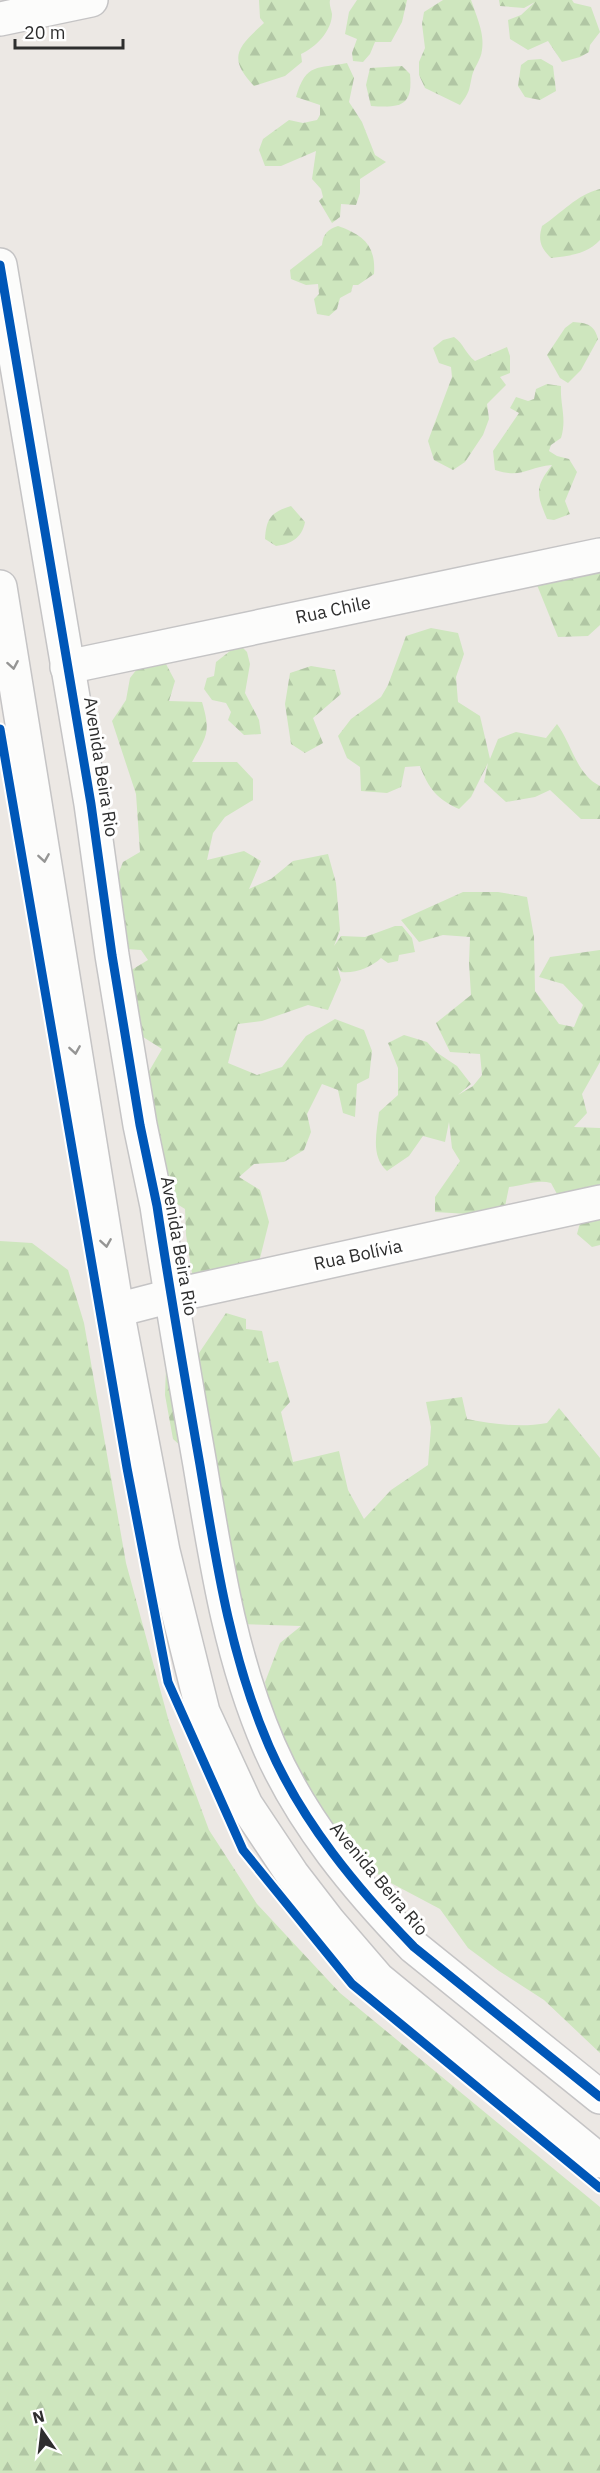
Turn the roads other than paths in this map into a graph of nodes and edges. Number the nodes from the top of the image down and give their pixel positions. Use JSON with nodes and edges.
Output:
{"nodes":[{"id":1,"x":91,"y":0,"type":"edge"},
{"id":2,"x":0,"y":19,"type":"edge"},
{"id":3,"x":0,"y":265,"type":"edge"},
{"id":4,"x":600,"y":555,"type":"edge"},
{"id":5,"x":0,"y":587,"type":"edge"},
{"id":6,"x":67,"y":667,"type":"junction"},
{"id":7,"x":600,"y":1202,"type":"edge"},
{"id":8,"x":171,"y":1296,"type":"junction"},
{"id":9,"x":117,"y":1310,"type":"junction"},
{"id":10,"x":600,"y":2097,"type":"edge"},
{"id":11,"x":600,"y":2161,"type":"edge"}],
"edges":[{"from":1,"to":2,"type":"street"},
{"from":3,"to":6,"type":"street","name":"Avenida Beira Rio"},
{"from":4,"to":6,"type":"street","name":"Rua Chile"},
{"from":5,"to":9,"type":"street","one_way":true},
{"from":6,"to":8,"type":"street","name":"Avenida Beira Rio"},
{"from":7,"to":8,"type":"street","name":"Rua Bolívia"},
{"from":8,"to":9,"type":"street","name":"Rua Bolívia"},
{"from":8,"to":10,"type":"street","name":"Avenida Beira Rio"},
{"from":9,"to":11,"type":"street"}]}
